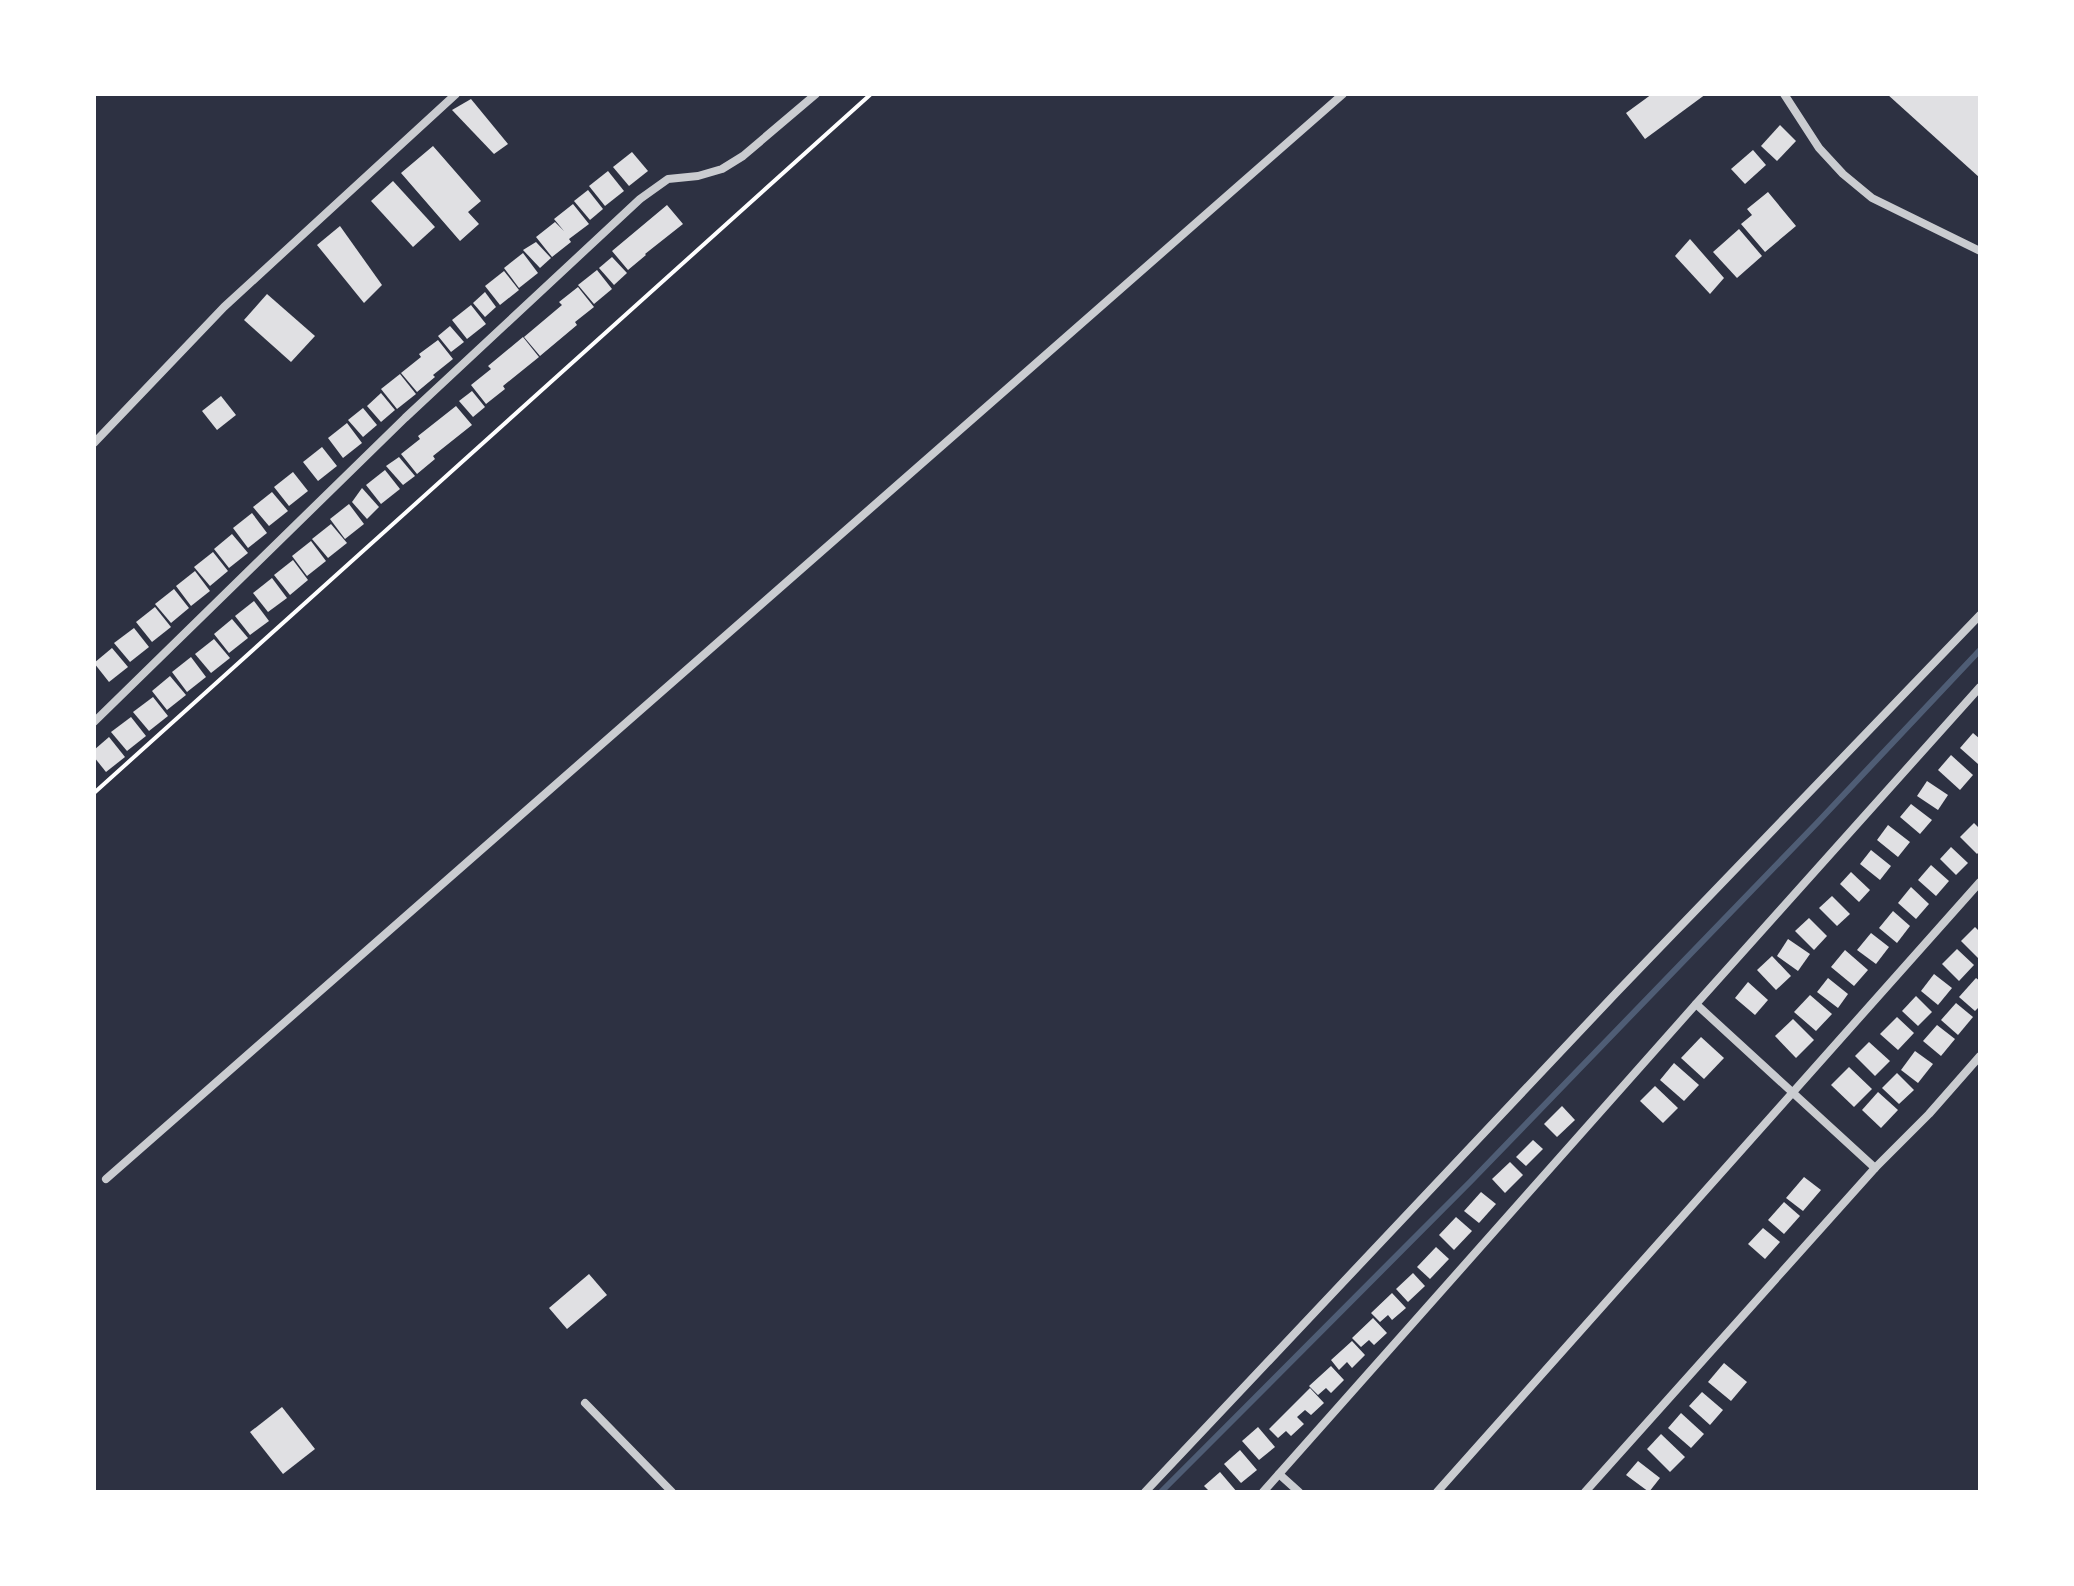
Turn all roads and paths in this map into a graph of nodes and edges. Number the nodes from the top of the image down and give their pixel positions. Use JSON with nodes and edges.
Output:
{"nodes":[{"id":1,"x":456,"y":94,"type":"edge"},
{"id":2,"x":816,"y":94,"type":"edge"},
{"id":3,"x":871,"y":94,"type":"edge"},
{"id":4,"x":1343,"y":94,"type":"edge"},
{"id":5,"x":1784,"y":94,"type":"edge"},
{"id":6,"x":1980,"y":251,"type":"edge"},
{"id":7,"x":94,"y":443,"type":"edge"},
{"id":8,"x":1980,"y":615,"type":"edge"},
{"id":9,"x":1980,"y":687,"type":"edge"},
{"id":10,"x":94,"y":722,"type":"edge"},
{"id":11,"x":94,"y":793,"type":"edge"},
{"id":12,"x":1980,"y":882,"type":"edge"},
{"id":13,"x":1696,"y":1004,"type":"junction"},
{"id":14,"x":1980,"y":1056,"type":"edge"},
{"id":15,"x":1792,"y":1091,"type":"junction"},
{"id":16,"x":1875,"y":1168,"type":"junction"},
{"id":17,"x":106,"y":1179,"type":"dead end"},
{"id":18,"x":585,"y":1403,"type":"dead end"},
{"id":19,"x":1279,"y":1474,"type":"junction"},
{"id":20,"x":672,"y":1492,"type":"edge"},
{"id":21,"x":1145,"y":1492,"type":"edge"},
{"id":22,"x":1263,"y":1492,"type":"edge"},
{"id":23,"x":1299,"y":1492,"type":"edge"},
{"id":24,"x":1437,"y":1492,"type":"edge"},
{"id":25,"x":1585,"y":1492,"type":"edge"}],
"edges":[{"from":1,"to":7,"type":"street"},
{"from":2,"to":10,"type":"street"},
{"from":3,"to":11,"type":"path"},
{"from":4,"to":17,"type":"street"},
{"from":5,"to":6,"type":"street"},
{"from":8,"to":21,"type":"street"},
{"from":9,"to":13,"type":"street"},
{"from":12,"to":15,"type":"street"},
{"from":13,"to":15,"type":"street"},
{"from":13,"to":19,"type":"street"},
{"from":14,"to":16,"type":"street"},
{"from":15,"to":16,"type":"street"},
{"from":15,"to":24,"type":"street"},
{"from":16,"to":25,"type":"street"},
{"from":18,"to":20,"type":"street"},
{"from":19,"to":22,"type":"street"},
{"from":19,"to":23,"type":"street"}]}
